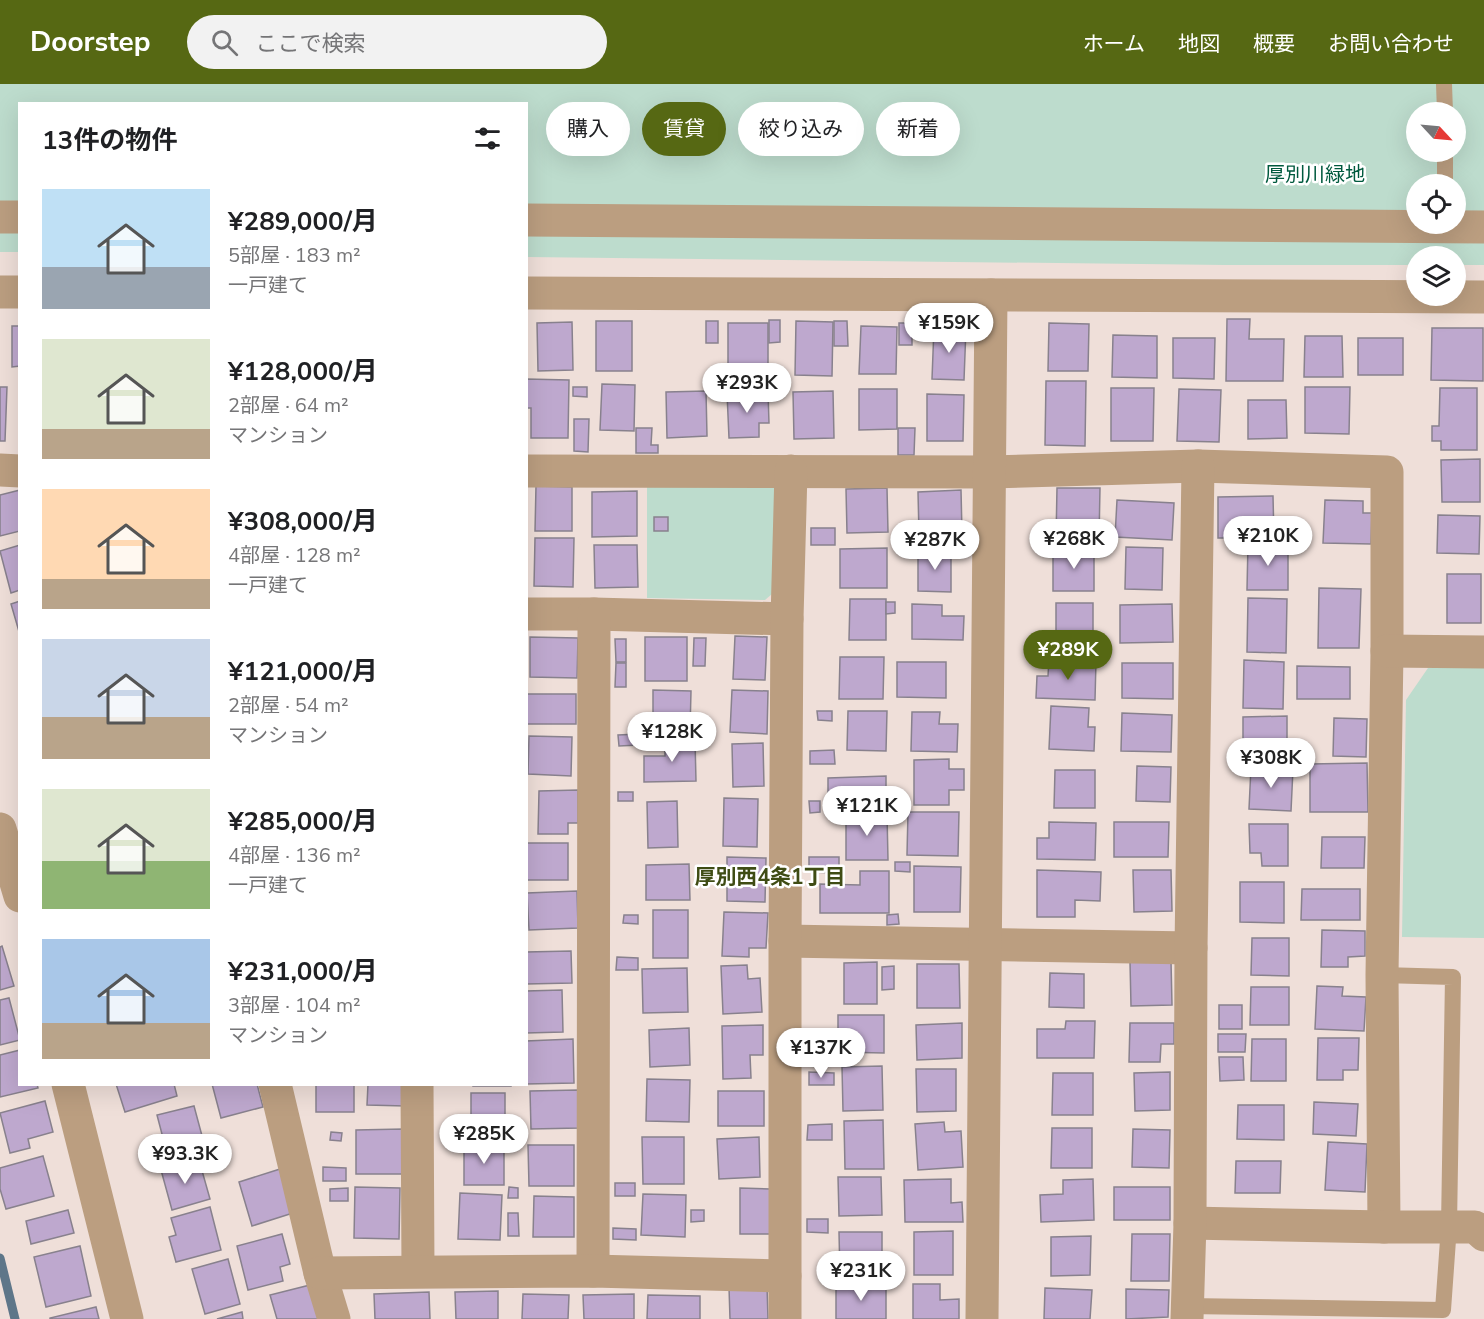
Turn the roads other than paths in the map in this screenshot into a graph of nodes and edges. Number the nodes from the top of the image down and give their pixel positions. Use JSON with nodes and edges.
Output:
{"nodes":[{"id":1,"x":1444,"y":84,"type":"edge"},
{"id":2,"x":1444,"y":102,"type":"edge"},
{"id":3,"x":0,"y":217,"type":"edge"},
{"id":4,"x":18,"y":217,"type":"edge"},
{"id":5,"x":528,"y":220,"type":"edge"},
{"id":6,"x":1406,"y":225,"type":"edge"},
{"id":7,"x":1466,"y":226,"type":"edge"},
{"id":8,"x":1484,"y":227,"type":"edge"},
{"id":9,"x":0,"y":292,"type":"edge"},
{"id":10,"x":18,"y":292,"type":"edge"},
{"id":11,"x":528,"y":293,"type":"edge"},
{"id":12,"x":991,"y":295,"type":"junction"},
{"id":13,"x":1484,"y":297,"type":"edge"},
{"id":14,"x":1198,"y":466,"type":"junction"},
{"id":15,"x":0,"y":470,"type":"edge"},
{"id":16,"x":18,"y":471,"type":"edge"},
{"id":17,"x":528,"y":471,"type":"edge"},
{"id":18,"x":791,"y":471,"type":"junction"},
{"id":19,"x":990,"y":472,"type":"junction"},
{"id":20,"x":528,"y":614,"type":"edge"},
{"id":21,"x":594,"y":614,"type":"junction"},
{"id":22,"x":787,"y":619,"type":"junction"},
{"id":23,"x":1387,"y":651,"type":"junction"},
{"id":24,"x":1484,"y":652,"type":"edge"},
{"id":25,"x":0,"y":828,"type":"edge"},
{"id":26,"x":18,"y":889,"type":"edge"},
{"id":27,"x":785,"y":941,"type":"junction"},
{"id":28,"x":985,"y":944,"type":"junction"},
{"id":29,"x":1191,"y":948,"type":"junction"},
{"id":30,"x":1382,"y":975,"type":"junction"},
{"id":31,"x":69,"y":1086,"type":"edge"},
{"id":32,"x":275,"y":1086,"type":"edge"},
{"id":33,"x":417,"y":1086,"type":"edge"},
{"id":34,"x":1190,"y":1223,"type":"junction"},
{"id":35,"x":1449,"y":1226,"type":"junction"},
{"id":36,"x":1384,"y":1227,"type":"junction"},
{"id":37,"x":1484,"y":1235,"type":"edge"},
{"id":38,"x":418,"y":1271,"type":"junction"},
{"id":39,"x":593,"y":1271,"type":"junction"},
{"id":40,"x":321,"y":1273,"type":"junction"},
{"id":41,"x":785,"y":1276,"type":"junction"},
{"id":42,"x":1187,"y":1312,"type":"edge"},
{"id":43,"x":1373,"y":1314,"type":"edge"},
{"id":44,"x":127,"y":1319,"type":"edge"},
{"id":45,"x":334,"y":1319,"type":"edge"},
{"id":46,"x":785,"y":1319,"type":"edge"},
{"id":47,"x":982,"y":1319,"type":"edge"}],
"edges":[{"from":1,"to":2,"type":"lane"},
{"from":3,"to":4,"type":"street"},
{"from":5,"to":6,"type":"street"},
{"from":7,"to":8,"type":"street"},
{"from":9,"to":10,"type":"street"},
{"from":11,"to":12,"type":"street"},
{"from":12,"to":13,"type":"street"},
{"from":12,"to":19,"type":"street"},
{"from":14,"to":19,"type":"street"},
{"from":14,"to":23,"type":"street"},
{"from":14,"to":29,"type":"street"},
{"from":15,"to":16,"type":"street"},
{"from":17,"to":18,"type":"street"},
{"from":18,"to":19,"type":"street"},
{"from":18,"to":22,"type":"street"},
{"from":19,"to":28,"type":"street"},
{"from":20,"to":21,"type":"street"},
{"from":21,"to":22,"type":"street"},
{"from":21,"to":39,"type":"street"},
{"from":22,"to":27,"type":"street"},
{"from":23,"to":24,"type":"street"},
{"from":23,"to":30,"type":"street"},
{"from":25,"to":26,"type":"street"},
{"from":27,"to":28,"type":"street"},
{"from":27,"to":41,"type":"street"},
{"from":28,"to":29,"type":"street"},
{"from":28,"to":47,"type":"street"},
{"from":29,"to":34,"type":"street"},
{"from":30,"to":35,"type":"lane"},
{"from":30,"to":36,"type":"street"},
{"from":31,"to":44,"type":"street"},
{"from":32,"to":40,"type":"street"},
{"from":33,"to":38,"type":"street"},
{"from":34,"to":36,"type":"street"},
{"from":34,"to":42,"type":"street"},
{"from":35,"to":36,"type":"street"},
{"from":35,"to":37,"type":"street"},
{"from":35,"to":43,"type":"lane"},
{"from":38,"to":39,"type":"street"},
{"from":38,"to":40,"type":"street"},
{"from":39,"to":41,"type":"street"},
{"from":40,"to":45,"type":"street"},
{"from":41,"to":46,"type":"street"},
{"from":42,"to":43,"type":"lane"}]}
